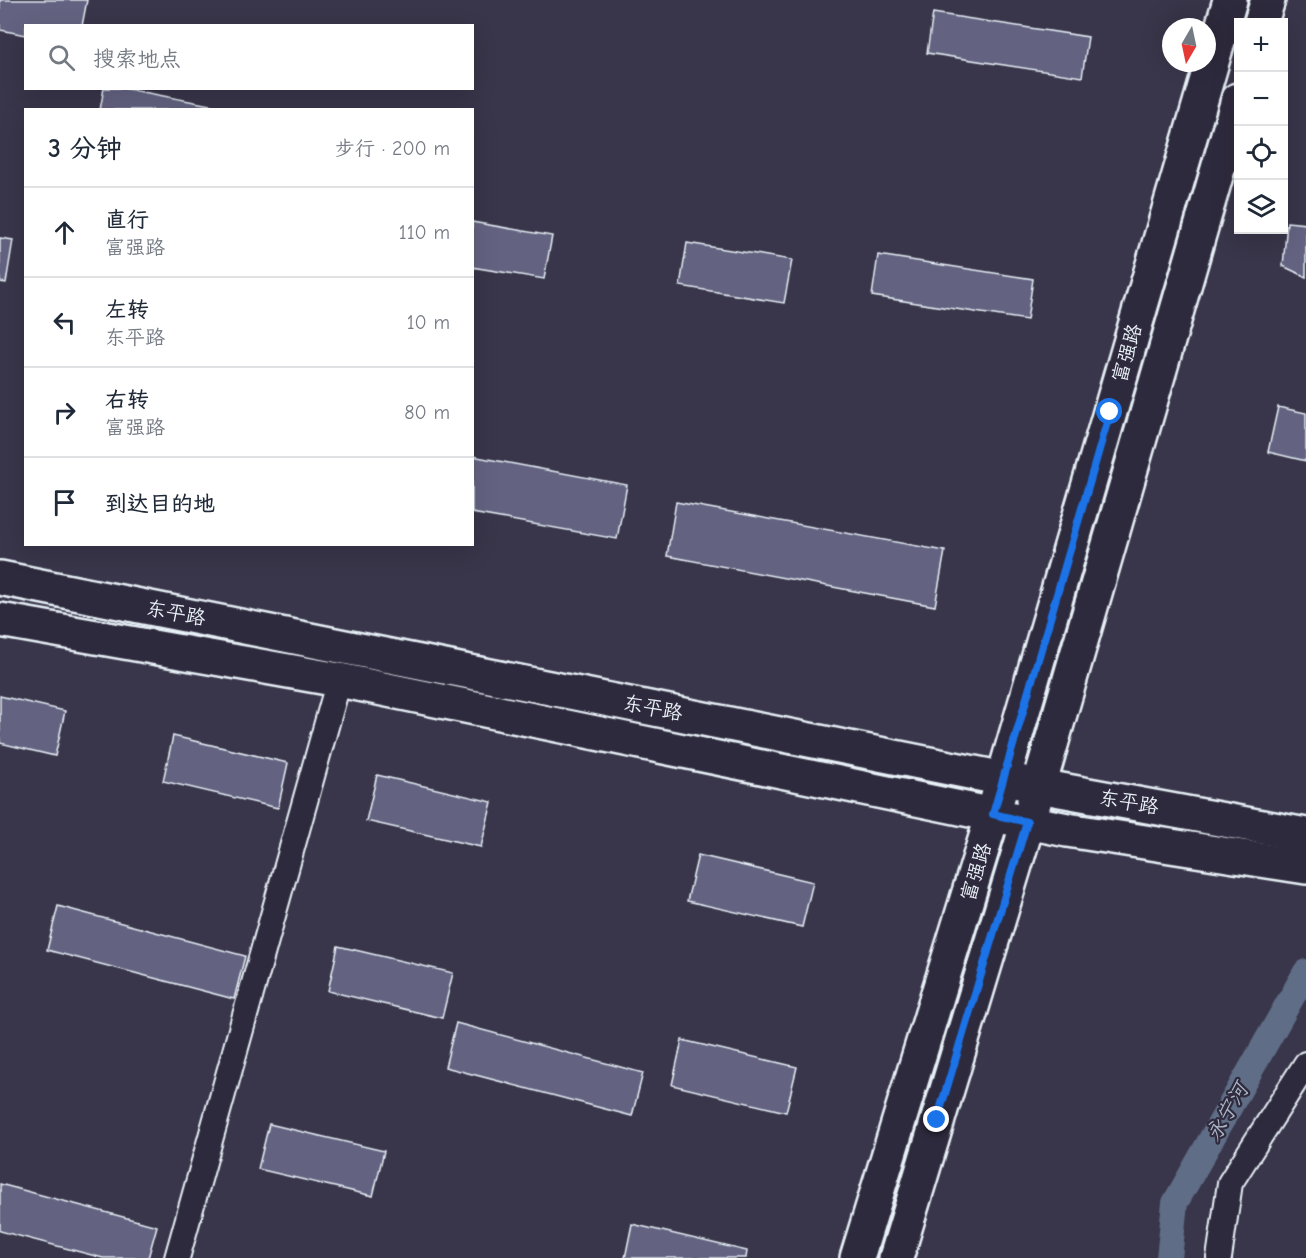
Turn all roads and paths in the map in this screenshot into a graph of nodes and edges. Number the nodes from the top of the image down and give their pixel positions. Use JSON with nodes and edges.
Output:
{"nodes":[{"id":1,"x":1230,"y":0,"type":"edge"},
{"id":2,"x":1268,"y":0,"type":"edge"},
{"id":3,"x":1262,"y":18,"type":"edge"},
{"id":4,"x":1234,"y":117,"type":"edge"},
{"id":5,"x":0,"y":578,"type":"edge"},
{"id":6,"x":0,"y":620,"type":"edge"},
{"id":7,"x":339,"y":680,"type":"junction"},
{"id":8,"x":1004,"y":778,"type":"junction"},
{"id":9,"x":1040,"y":786,"type":"junction"},
{"id":10,"x":993,"y":814,"type":"junction"},
{"id":11,"x":1027,"y":822,"type":"junction"},
{"id":12,"x":1299,"y":834,"type":"edge"},
{"id":13,"x":1306,"y":867,"type":"edge"},
{"id":14,"x":1306,"y":1064,"type":"edge"},
{"id":15,"x":177,"y":1258,"type":"edge"},
{"id":16,"x":857,"y":1258,"type":"edge"},
{"id":17,"x":896,"y":1258,"type":"edge"},
{"id":18,"x":1219,"y":1258,"type":"edge"}],
"edges":[{"from":1,"to":8,"type":"main road","name":"富强路"},
{"from":2,"to":3,"type":"main road"},
{"from":4,"to":9,"type":"main road","name":"富强路"},
{"from":5,"to":8,"type":"main road","name":"东平路"},
{"from":6,"to":7,"type":"main road","name":"东平路"},
{"from":7,"to":10,"type":"main road","name":"东平路"},
{"from":7,"to":15,"type":"street"},
{"from":8,"to":9,"type":"main road","name":"东平路"},
{"from":8,"to":10,"type":"main road","name":"富强路"},
{"from":9,"to":11,"type":"main road","name":"富强路"},
{"from":9,"to":12,"type":"main road","name":"东平路"},
{"from":10,"to":11,"type":"main road","name":"东平路"},
{"from":10,"to":16,"type":"main road","name":"富强路"},
{"from":11,"to":13,"type":"main road","name":"东平路"},
{"from":11,"to":17,"type":"main road","name":"富强路"},
{"from":14,"to":18,"type":"street"}]}
